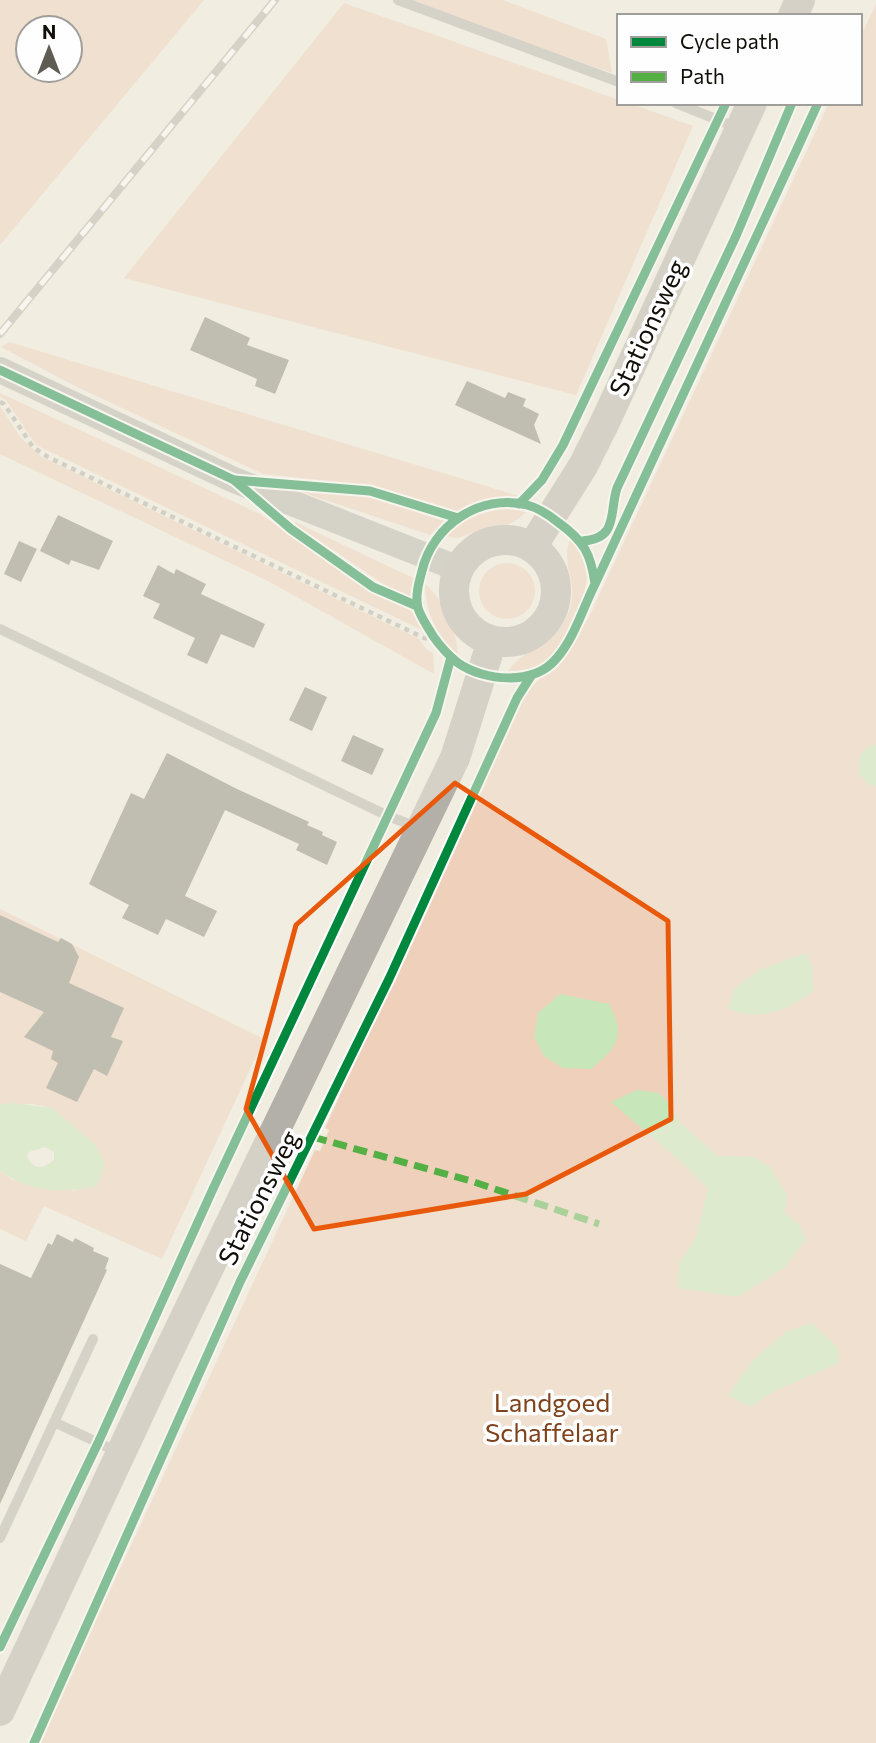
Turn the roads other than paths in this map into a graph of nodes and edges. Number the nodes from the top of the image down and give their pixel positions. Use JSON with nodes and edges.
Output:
{"nodes":[{"id":1,"x":398,"y":0,"type":"edge"},
{"id":2,"x":617,"y":81,"type":"edge"},
{"id":3,"x":687,"y":105,"type":"edge"},
{"id":4,"x":746,"y":116,"type":"edge"},
{"id":5,"x":0,"y":369,"type":"edge"},
{"id":6,"x":533,"y":547,"type":"junction"},
{"id":7,"x":459,"y":569,"type":"junction"},
{"id":8,"x":0,"y":629,"type":"edge"},
{"id":9,"x":492,"y":641,"type":"junction"},
{"id":10,"x":421,"y":829,"type":"junction"},
{"id":11,"x":93,"y":1339,"type":"dead end"},
{"id":12,"x":54,"y":1422,"type":"junction"},
{"id":13,"x":121,"y":1454,"type":"junction"},
{"id":14,"x":0,"y":1538,"type":"edge"},
{"id":15,"x":0,"y":1711,"type":"edge"}],
"edges":[{"from":1,"to":2,"type":"lane"},
{"from":3,"to":4,"type":"lane"},
{"from":4,"to":6,"type":"main road","name":"Stationsweg"},
{"from":5,"to":7,"type":"street"},
{"from":6,"to":7,"type":"main road"},
{"from":6,"to":9,"type":"main road"},
{"from":7,"to":9,"type":"main road"},
{"from":8,"to":10,"type":"lane"},
{"from":9,"to":10,"type":"main road","name":"Stationsweg"},
{"from":10,"to":13,"type":"main road","name":"Stationsweg"},
{"from":11,"to":12,"type":"lane"},
{"from":12,"to":13,"type":"lane"},
{"from":12,"to":14,"type":"lane"},
{"from":13,"to":15,"type":"main road","name":"Stationsweg"}]}
